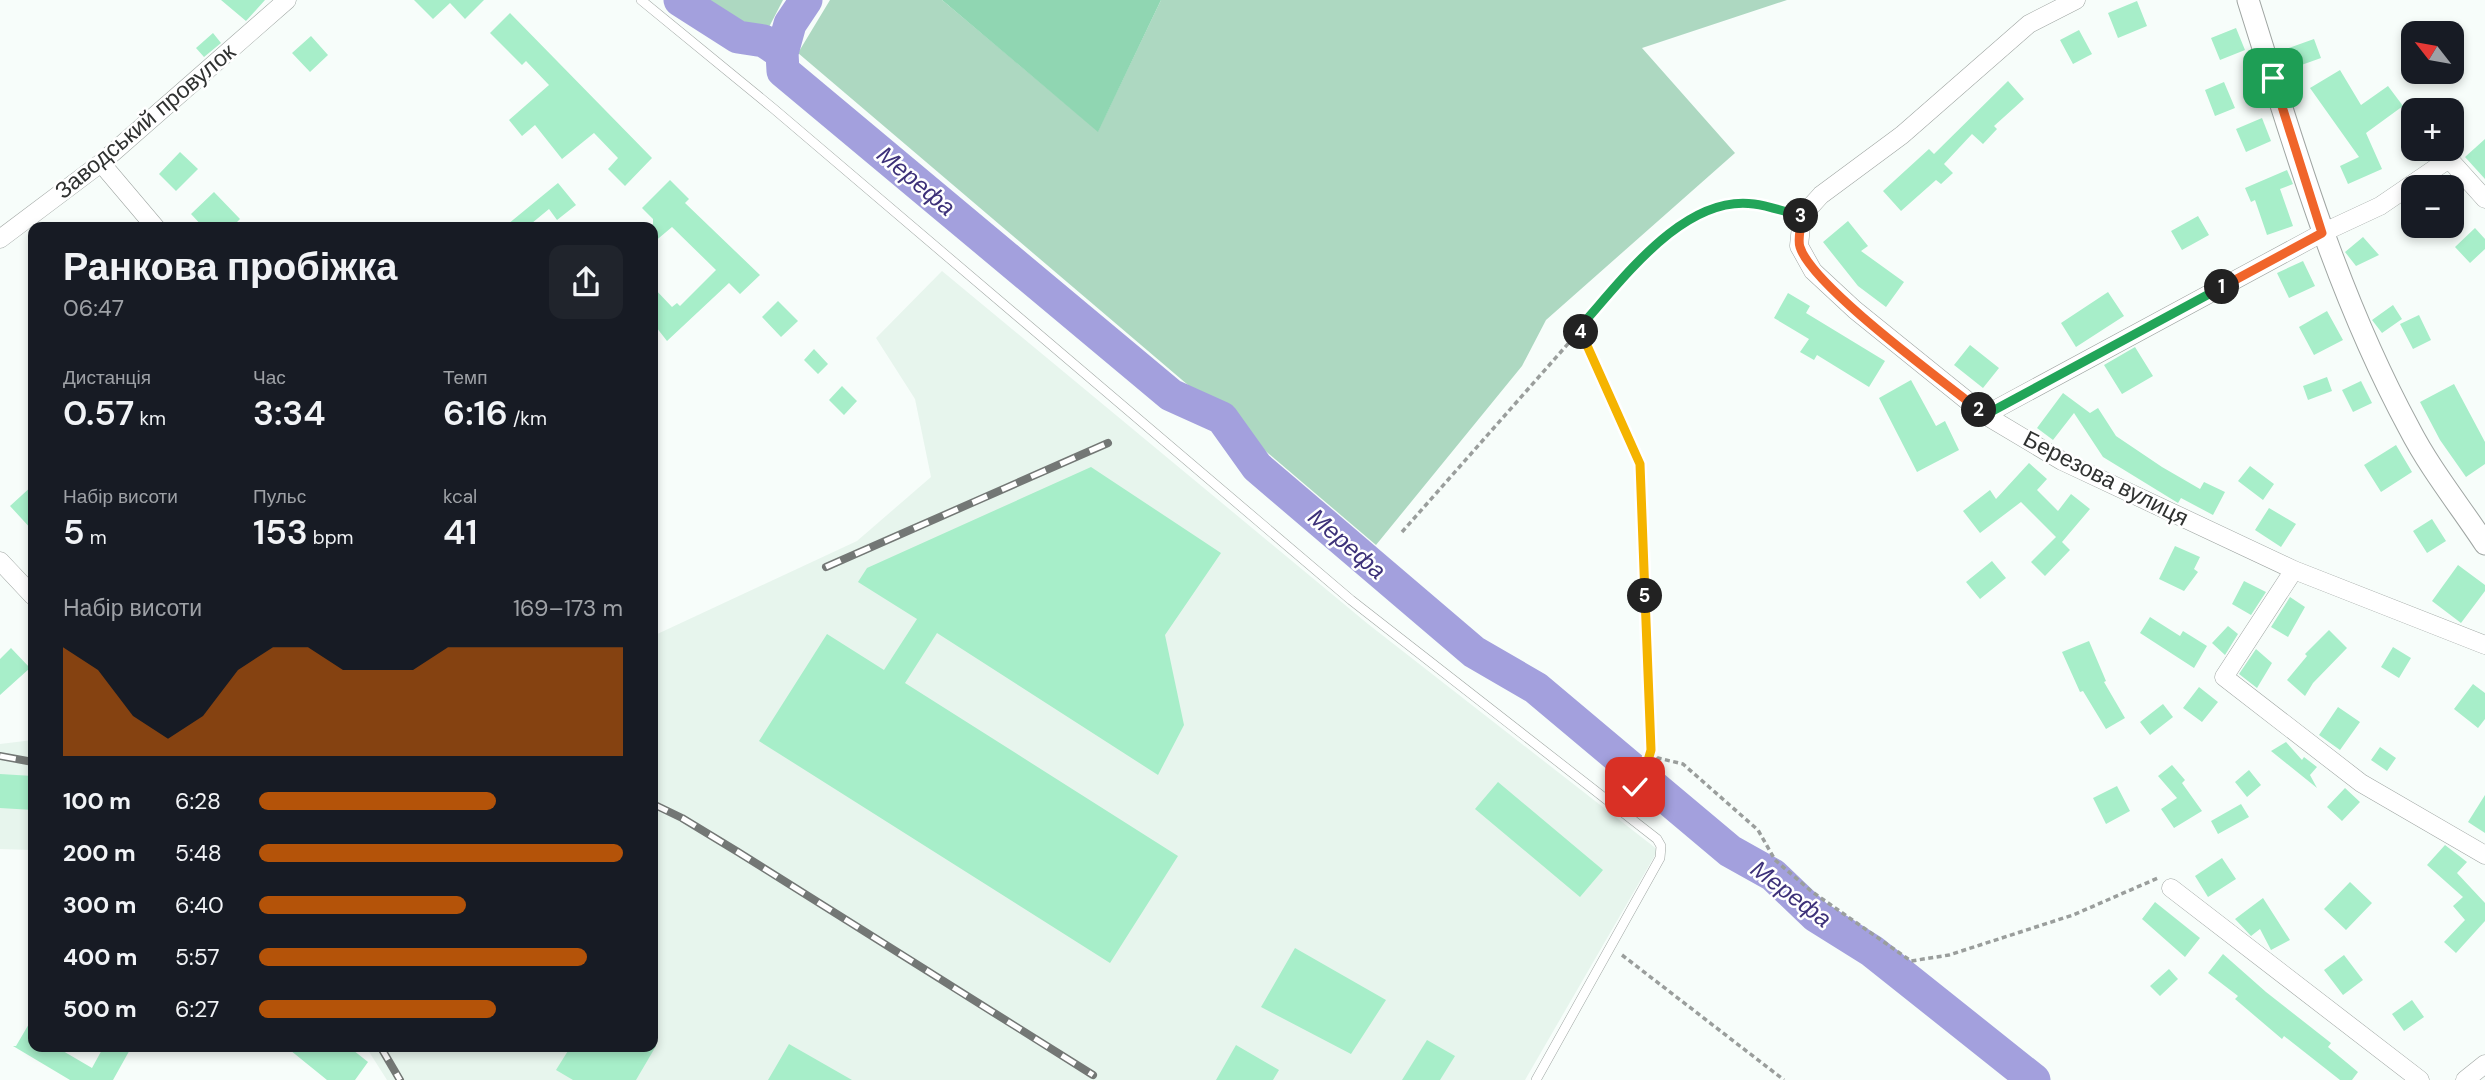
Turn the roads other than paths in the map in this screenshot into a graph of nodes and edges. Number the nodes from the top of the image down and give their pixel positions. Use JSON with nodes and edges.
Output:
{"nodes":[{"id":1,"x":287,"y":0,"type":"edge"},
{"id":2,"x":641,"y":0,"type":"edge"},
{"id":3,"x":2076,"y":0,"type":"edge"},
{"id":4,"x":2248,"y":0,"type":"edge"},
{"id":5,"x":101,"y":163,"type":"junction"},
{"id":6,"x":2485,"y":199,"type":"edge"},
{"id":7,"x":151,"y":222,"type":"edge"},
{"id":8,"x":2322,"y":233,"type":"junction"},
{"id":9,"x":0,"y":239,"type":"edge"},
{"id":10,"x":1985,"y":415,"type":"junction"},
{"id":11,"x":2485,"y":544,"type":"edge"},
{"id":12,"x":0,"y":561,"type":"edge"},
{"id":13,"x":2294,"y":570,"type":"junction"},
{"id":14,"x":28,"y":591,"type":"edge"},
{"id":15,"x":2485,"y":645,"type":"edge"},
{"id":16,"x":2485,"y":855,"type":"edge"},
{"id":17,"x":2171,"y":888,"type":"road end"},
{"id":18,"x":2485,"y":1064,"type":"edge"},
{"id":19,"x":1536,"y":1080,"type":"edge"},
{"id":20,"x":2420,"y":1080,"type":"edge"},
{"id":21,"x":2465,"y":1080,"type":"edge"}],
"edges":[{"from":1,"to":5,"type":"street","name":"Заводський провулок"},
{"from":2,"to":19,"type":"lane"},
{"from":3,"to":10,"type":"street","name":"Березова вулиця"},
{"from":4,"to":8,"type":"street"},
{"from":5,"to":7,"type":"street"},
{"from":5,"to":9,"type":"street","name":"Заводський провулок"},
{"from":6,"to":8,"type":"street"},
{"from":8,"to":10,"type":"street"},
{"from":8,"to":11,"type":"street"},
{"from":10,"to":13,"type":"street","name":"Березова вулиця"},
{"from":12,"to":14,"type":"street"},
{"from":13,"to":15,"type":"street","name":"Березова вулиця"},
{"from":13,"to":16,"type":"street"},
{"from":17,"to":20,"type":"street"},
{"from":18,"to":21,"type":"street"}]}
